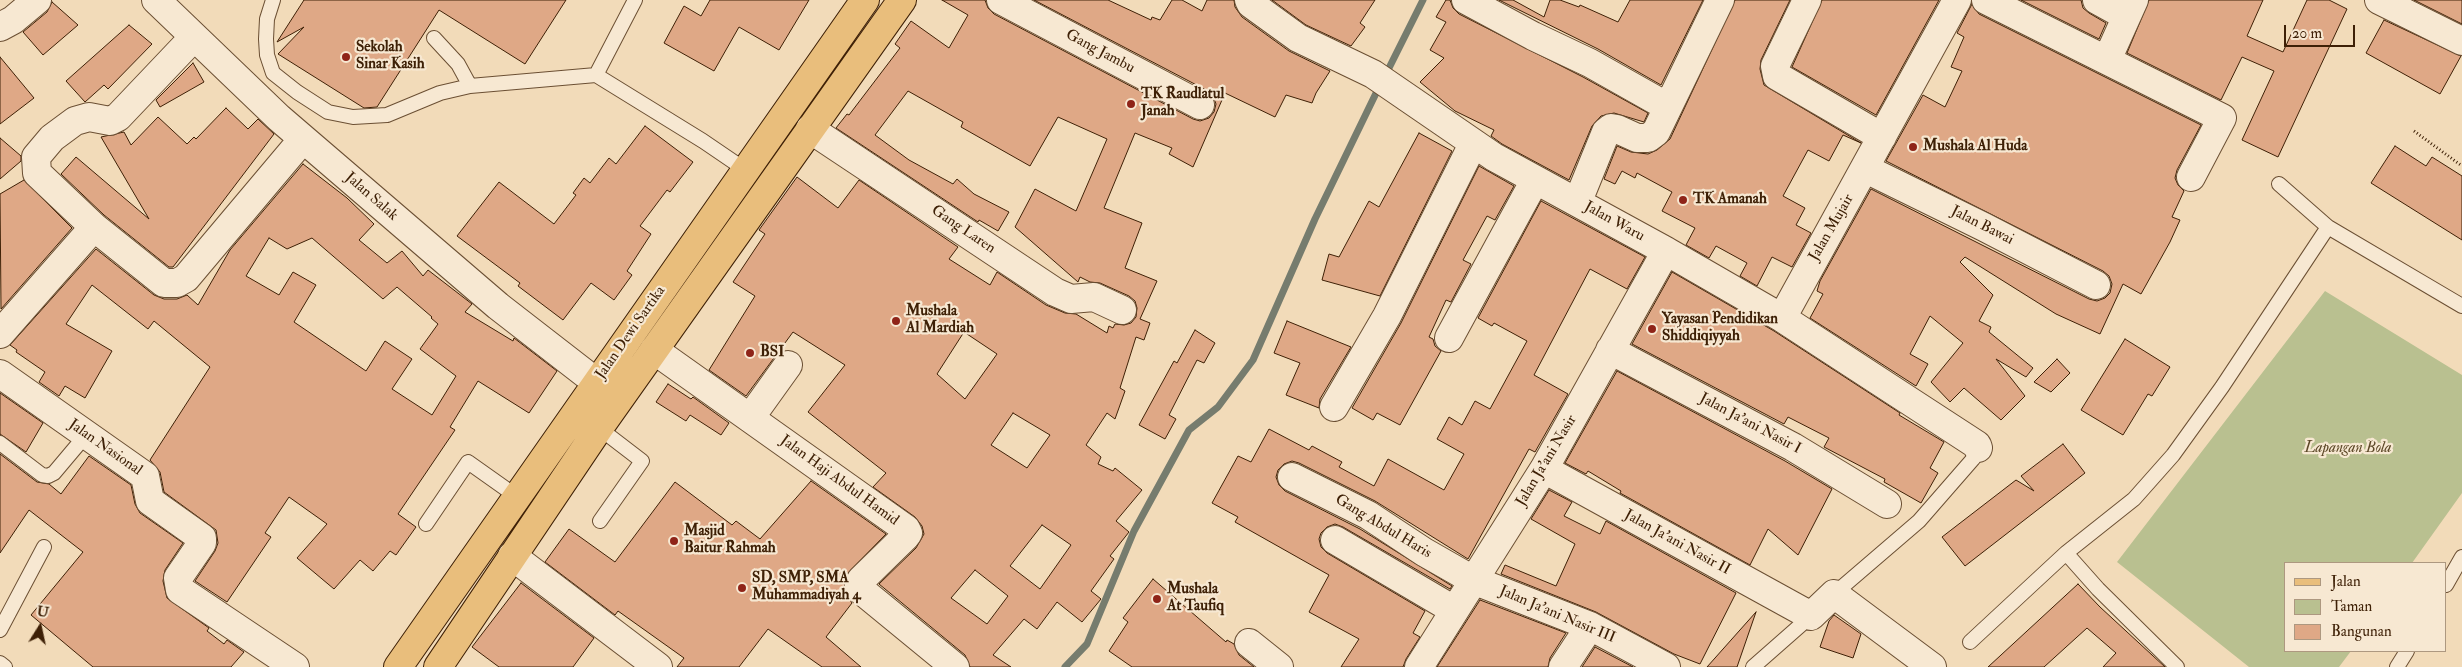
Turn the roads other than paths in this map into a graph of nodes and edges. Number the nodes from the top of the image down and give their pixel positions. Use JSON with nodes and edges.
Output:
{"nodes":[{"id":1,"x":37,"y":0,"type":"edge"},
{"id":2,"x":156,"y":0,"type":"edge"},
{"id":3,"x":273,"y":0,"type":"edge"},
{"id":4,"x":635,"y":0,"type":"edge"},
{"id":5,"x":865,"y":0,"type":"edge"},
{"id":6,"x":902,"y":0,"type":"edge"},
{"id":7,"x":1001,"y":0,"type":"edge"},
{"id":8,"x":1249,"y":0,"type":"edge"},
{"id":9,"x":1466,"y":0,"type":"edge"},
{"id":10,"x":1720,"y":0,"type":"edge"},
{"id":11,"x":1806,"y":0,"type":"edge"},
{"id":12,"x":1957,"y":0,"type":"edge"},
{"id":13,"x":1986,"y":0,"type":"edge"},
{"id":14,"x":2097,"y":0,"type":"edge"},
{"id":15,"x":2379,"y":0,"type":"edge"},
{"id":16,"x":2130,"y":8,"type":"edge"},
{"id":17,"x":0,"y":27,"type":"edge"},
{"id":18,"x":194,"y":37,"type":"junction"},
{"id":19,"x":434,"y":38,"type":"dead end"},
{"id":20,"x":2462,"y":41,"type":"edge"},
{"id":21,"x":2107,"y":60,"type":"junction"},
{"id":22,"x":596,"y":75,"type":"junction"},
{"id":23,"x":470,"y":86,"type":"junction"},
{"id":24,"x":1200,"y":105,"type":"dead end"},
{"id":25,"x":1668,"y":107,"type":"junction"},
{"id":26,"x":810,"y":129,"type":"junction"},
{"id":27,"x":1882,"y":137,"type":"junction"},
{"id":28,"x":303,"y":138,"type":"junction"},
{"id":29,"x":1473,"y":144,"type":"junction"},
{"id":30,"x":1866,"y":169,"type":"junction"},
{"id":31,"x":745,"y":170,"type":"junction"},
{"id":32,"x":2191,"y":177,"type":"dead end"},
{"id":33,"x":1535,"y":180,"type":"junction"},
{"id":34,"x":2279,"y":184,"type":"dead end"},
{"id":35,"x":768,"y":187,"type":"junction"},
{"id":36,"x":1578,"y":201,"type":"junction"},
{"id":37,"x":94,"y":227,"type":"junction"},
{"id":38,"x":2328,"y":227,"type":"junction"},
{"id":39,"x":1666,"y":251,"type":"junction"},
{"id":40,"x":2096,"y":285,"type":"dead end"},
{"id":41,"x":2462,"y":306,"type":"edge"},
{"id":42,"x":1122,"y":310,"type":"dead end"},
{"id":43,"x":1782,"y":318,"type":"junction"},
{"id":44,"x":0,"y":334,"type":"edge"},
{"id":45,"x":1450,"y":338,"type":"dead end"},
{"id":46,"x":654,"y":350,"type":"junction"},
{"id":47,"x":1610,"y":350,"type":"junction"},
{"id":48,"x":788,"y":365,"type":"dead end"},
{"id":49,"x":0,"y":374,"type":"edge"},
{"id":50,"x":596,"y":382,"type":"junction"},
{"id":51,"x":1334,"y":407,"type":"dead end"},
{"id":52,"x":750,"y":418,"type":"junction"},
{"id":53,"x":599,"y":428,"type":"junction"},
{"id":54,"x":86,"y":435,"type":"junction"},
{"id":55,"x":0,"y":443,"type":"edge"},
{"id":56,"x":1978,"y":448,"type":"joint"},
{"id":57,"x":1544,"y":469,"type":"junction"},
{"id":58,"x":1292,"y":477,"type":"dead end"},
{"id":59,"x":516,"y":496,"type":"junction"},
{"id":60,"x":1887,"y":504,"type":"dead end"},
{"id":61,"x":600,"y":521,"type":"dead end"},
{"id":62,"x":426,"y":524,"type":"dead end"},
{"id":63,"x":1335,"y":540,"type":"dead end"},
{"id":64,"x":44,"y":547,"type":"dead end"},
{"id":65,"x":2066,"y":553,"type":"junction"},
{"id":66,"x":512,"y":556,"type":"junction"},
{"id":67,"x":2462,"y":557,"type":"edge"},
{"id":68,"x":1473,"y":580,"type":"junction"},
{"id":69,"x":2447,"y":583,"type":"edge"},
{"id":70,"x":1834,"y":594,"type":"junction"},
{"id":71,"x":1454,"y":610,"type":"junction"},
{"id":72,"x":1811,"y":616,"type":"junction"},
{"id":73,"x":1590,"y":626,"type":"junction"},
{"id":74,"x":0,"y":630,"type":"edge"},
{"id":75,"x":1970,"y":642,"type":"dead end"},
{"id":76,"x":1249,"y":643,"type":"dead end"},
{"id":77,"x":2406,"y":652,"type":"edge"},
{"id":78,"x":448,"y":664,"type":"edge"},
{"id":79,"x":295,"y":667,"type":"edge"},
{"id":80,"x":398,"y":667,"type":"edge"},
{"id":81,"x":658,"y":667,"type":"edge"},
{"id":82,"x":955,"y":667,"type":"edge"},
{"id":83,"x":1279,"y":667,"type":"edge"},
{"id":84,"x":1419,"y":667,"type":"edge"},
{"id":85,"x":1563,"y":667,"type":"edge"},
{"id":86,"x":1666,"y":667,"type":"edge"},
{"id":87,"x":1754,"y":667,"type":"edge"},
{"id":88,"x":1932,"y":667,"type":"edge"},
{"id":89,"x":2177,"y":667,"type":"edge"},
{"id":90,"x":2397,"y":667,"type":"edge"}],
"edges":[{"from":1,"to":17,"type":"street"},
{"from":2,"to":18,"type":"street","name":"Jalan Salak"},
{"from":3,"to":23,"type":"lane"},
{"from":4,"to":22,"type":"lane"},
{"from":5,"to":31,"type":"main road","name":"Jalan Dewi Sartika"},
{"from":6,"to":26,"type":"main road","name":"Jalan Dewi Sartika"},
{"from":7,"to":24,"type":"street","name":"Gang Jambu"},
{"from":8,"to":29,"type":"street","name":"Jalan Waru"},
{"from":9,"to":25,"type":"street"},
{"from":10,"to":25,"type":"street"},
{"from":11,"to":27,"type":"street"},
{"from":12,"to":27,"type":"street","name":"Jalan Mujair"},
{"from":13,"to":21,"type":"street"},
{"from":14,"to":16,"type":"street"},
{"from":15,"to":20,"type":"street"},
{"from":16,"to":21,"type":"street"},
{"from":18,"to":28,"type":"street","name":"Jalan Salak"},
{"from":18,"to":37,"type":"street"},
{"from":19,"to":23,"type":"lane"},
{"from":21,"to":32,"type":"street"},
{"from":22,"to":23,"type":"lane"},
{"from":22,"to":31,"type":"lane"},
{"from":25,"to":36,"type":"street"},
{"from":26,"to":35,"type":"main road","name":"Jalan Dewi Sartika"},
{"from":26,"to":42,"type":"street","name":"Gang Laren"},
{"from":27,"to":30,"type":"street","name":"Jalan Mujair"},
{"from":28,"to":37,"type":"street"},
{"from":28,"to":50,"type":"street","name":"Jalan Salak"},
{"from":29,"to":33,"type":"street","name":"Jalan Waru"},
{"from":29,"to":51,"type":"street"},
{"from":30,"to":40,"type":"street","name":"Jalan Bawai"},
{"from":30,"to":43,"type":"street","name":"Jalan Mujair"},
{"from":31,"to":35,"type":"lane"},
{"from":31,"to":50,"type":"main road","name":"Jalan Dewi Sartika"},
{"from":33,"to":36,"type":"street","name":"Jalan Waru"},
{"from":33,"to":45,"type":"street"},
{"from":34,"to":38,"type":"lane"},
{"from":35,"to":46,"type":"main road","name":"Jalan Dewi Sartika"},
{"from":36,"to":39,"type":"street","name":"Jalan Waru"},
{"from":37,"to":44,"type":"street"},
{"from":38,"to":41,"type":"lane"},
{"from":38,"to":65,"type":"lane"},
{"from":39,"to":43,"type":"street","name":"Jalan Waru"},
{"from":39,"to":47,"type":"street","name":"Jalan Ja'ani Nasir"},
{"from":43,"to":56,"type":"street","name":"Jalan Waru"},
{"from":46,"to":52,"type":"street","name":"Jalan Haji Abdul Hamid"},
{"from":46,"to":53,"type":"main road","name":"Jalan Dewi Sartika"},
{"from":47,"to":57,"type":"street","name":"Jalan Ja'ani Nasir"},
{"from":47,"to":60,"type":"street","name":"Jalan Ja'ani Nasir I"},
{"from":48,"to":52,"type":"street"},
{"from":49,"to":54,"type":"street","name":"Jalan Nasional"},
{"from":50,"to":59,"type":"main road","name":"Jalan Dewi Sartika"},
{"from":52,"to":82,"type":"street","name":"Jalan Haji Abdul Hamid"},
{"from":53,"to":61,"type":"lane"},
{"from":53,"to":66,"type":"main road","name":"Jalan Dewi Sartika"},
{"from":54,"to":55,"type":"lane"},
{"from":54,"to":79,"type":"street","name":"Jalan Nasional"},
{"from":56,"to":70,"type":"lane"},
{"from":57,"to":68,"type":"street","name":"Jalan Ja'ani Nasir"},
{"from":57,"to":72,"type":"street","name":"Jalan Ja'ani Nasir II"},
{"from":58,"to":68,"type":"street","name":"Gang Abdul Haris"},
{"from":59,"to":62,"type":"lane"},
{"from":59,"to":80,"type":"main road","name":"Jalan Dewi Sartika"},
{"from":63,"to":71,"type":"street"},
{"from":64,"to":74,"type":"lane"},
{"from":65,"to":75,"type":"lane"},
{"from":65,"to":89,"type":"lane"},
{"from":66,"to":78,"type":"main road","name":"Jalan Dewi Sartika"},
{"from":66,"to":81,"type":"street"},
{"from":67,"to":69,"type":"lane"},
{"from":68,"to":71,"type":"street","name":"Jalan Ja'ani Nasir"},
{"from":68,"to":73,"type":"street","name":"Jalan Ja'ani Nasir III"},
{"from":70,"to":72,"type":"street"},
{"from":70,"to":88,"type":"street"},
{"from":71,"to":84,"type":"street","name":"Jalan Ja'ani Nasir"},
{"from":72,"to":87,"type":"lane"},
{"from":73,"to":85,"type":"street"},
{"from":73,"to":86,"type":"street","name":"Jalan Ja'ani Nasir III"},
{"from":76,"to":83,"type":"street"},
{"from":77,"to":90,"type":"lane"}]}
